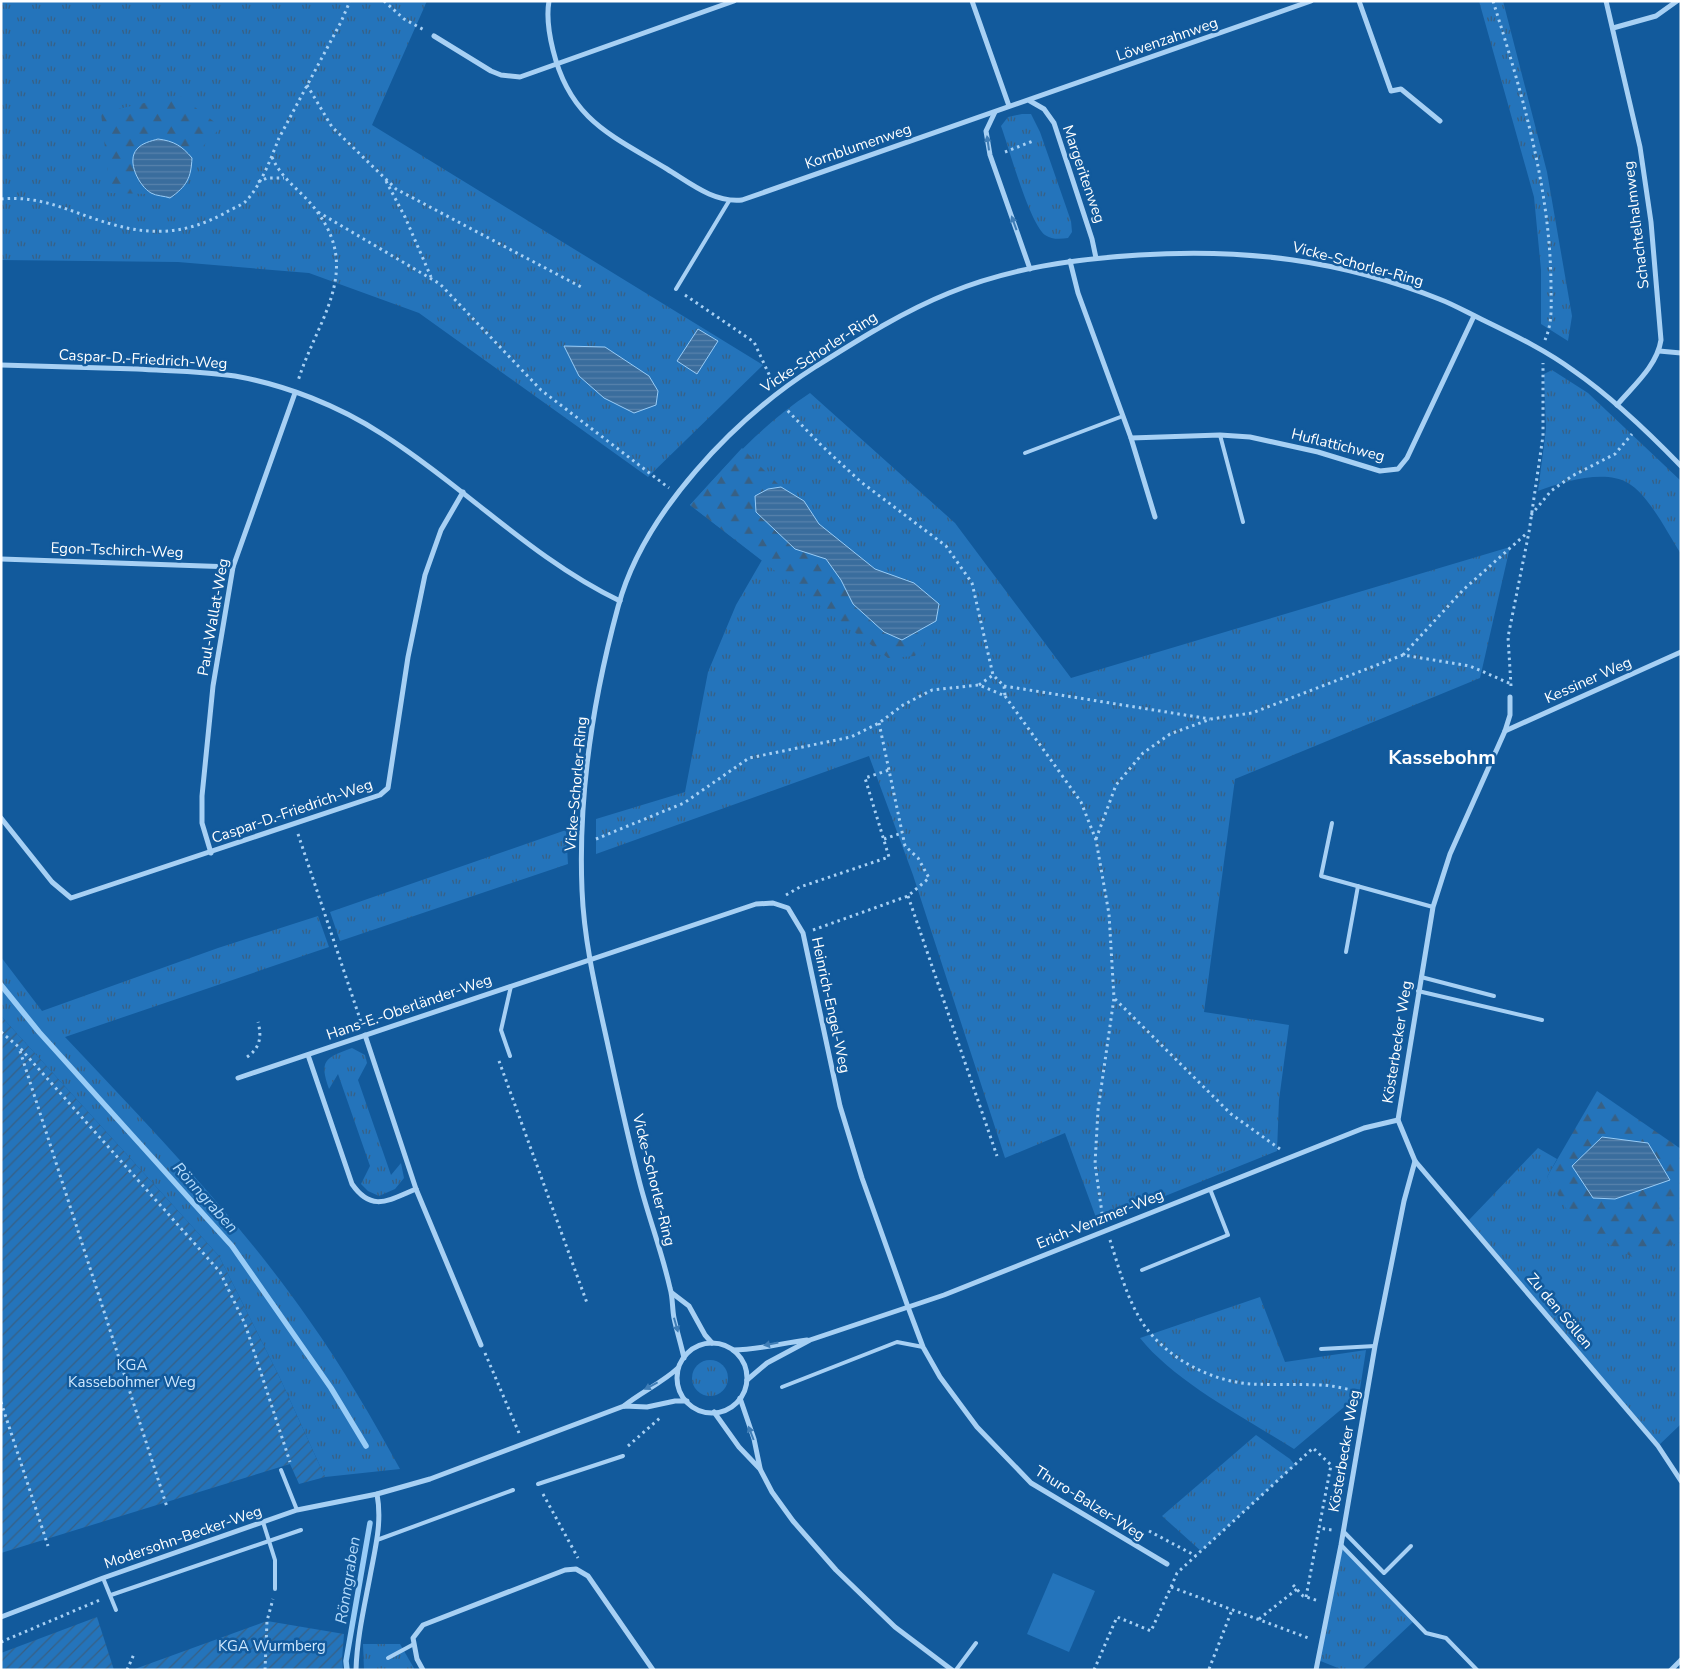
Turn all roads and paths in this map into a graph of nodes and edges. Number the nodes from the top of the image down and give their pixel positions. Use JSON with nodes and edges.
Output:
{"nodes":[{"id":1,"x":350,"y":1,"type":"edge"},
{"id":2,"x":384,"y":1,"type":"edge"},
{"id":3,"x":548,"y":1,"type":"edge"},
{"id":4,"x":734,"y":1,"type":"edge"},
{"id":5,"x":972,"y":1,"type":"edge"},
{"id":6,"x":1311,"y":1,"type":"edge"},
{"id":7,"x":1358,"y":1,"type":"edge"},
{"id":8,"x":1493,"y":1,"type":"edge"},
{"id":9,"x":1606,"y":1,"type":"edge"},
{"id":10,"x":1677,"y":1,"type":"edge"},
{"id":11,"x":1613,"y":28,"type":"junction"},
{"id":12,"x":434,"y":36,"type":"joint"},
{"id":13,"x":556,"y":64,"type":"junction"},
{"id":14,"x":307,"y":84,"type":"junction"},
{"id":15,"x":1030,"y":100,"type":"junction"},
{"id":16,"x":1009,"y":106,"type":"junction"},
{"id":17,"x":995,"y":112,"type":"junction"},
{"id":18,"x":1440,"y":121,"type":"dead end"},
{"id":19,"x":1033,"y":142,"type":"dead end"},
{"id":20,"x":1005,"y":152,"type":"dead end"},
{"id":21,"x":272,"y":157,"type":"junction"},
{"id":22,"x":383,"y":177,"type":"junction"},
{"id":23,"x":284,"y":178,"type":"junction"},
{"id":24,"x":257,"y":184,"type":"junction"},
{"id":25,"x":1,"y":199,"type":"edge"},
{"id":26,"x":729,"y":201,"type":"junction"},
{"id":27,"x":318,"y":212,"type":"junction"},
{"id":28,"x":1096,"y":258,"type":"junction"},
{"id":29,"x":1070,"y":261,"type":"junction"},
{"id":30,"x":1030,"y":269,"type":"junction"},
{"id":31,"x":431,"y":278,"type":"junction"},
{"id":32,"x":583,"y":288,"type":"dead end"},
{"id":33,"x":676,"y":289,"type":"joint"},
{"id":34,"x":1474,"y":316,"type":"junction"},
{"id":35,"x":1548,"y":334,"type":"dead end"},
{"id":36,"x":1659,"y":350,"type":"junction"},
{"id":37,"x":1681,"y":353,"type":"edge"},
{"id":38,"x":1543,"y":363,"type":"dead end"},
{"id":39,"x":1,"y":365,"type":"edge"},
{"id":40,"x":774,"y":384,"type":"dead end"},
{"id":41,"x":294,"y":393,"type":"junction"},
{"id":42,"x":1617,"y":406,"type":"junction"},
{"id":43,"x":786,"y":409,"type":"dead end"},
{"id":44,"x":1123,"y":416,"type":"junction"},
{"id":45,"x":1632,"y":434,"type":"dead end"},
{"id":46,"x":1220,"y":435,"type":"junction"},
{"id":47,"x":1131,"y":438,"type":"junction"},
{"id":48,"x":1025,"y":453,"type":"dead end"},
{"id":49,"x":1681,"y":466,"type":"edge"},
{"id":50,"x":669,"y":488,"type":"dead end"},
{"id":51,"x":463,"y":492,"type":"junction"},
{"id":52,"x":1531,"y":515,"type":"junction"},
{"id":53,"x":1155,"y":517,"type":"dead end"},
{"id":54,"x":1243,"y":522,"type":"dead end"},
{"id":55,"x":1528,"y":532,"type":"junction"},
{"id":56,"x":1,"y":558,"type":"edge"},
{"id":57,"x":233,"y":567,"type":"junction"},
{"id":58,"x":620,"y":601,"type":"junction"},
{"id":59,"x":1681,"y":652,"type":"edge"},
{"id":60,"x":1403,"y":655,"type":"junction"},
{"id":61,"x":993,"y":675,"type":"junction"},
{"id":62,"x":1511,"y":684,"type":"junction"},
{"id":63,"x":979,"y":685,"type":"junction"},
{"id":64,"x":1004,"y":686,"type":"junction"},
{"id":65,"x":1005,"y":696,"type":"junction"},
{"id":66,"x":1510,"y":697,"type":"joint"},
{"id":67,"x":1211,"y":719,"type":"junction"},
{"id":68,"x":879,"y":723,"type":"junction"},
{"id":69,"x":1505,"y":731,"type":"junction"},
{"id":70,"x":889,"y":770,"type":"junction"},
{"id":71,"x":1,"y":818,"type":"edge"},
{"id":72,"x":1332,"y":823,"type":"dead end"},
{"id":73,"x":294,"y":825,"type":"junction"},
{"id":74,"x":902,"y":834,"type":"junction"},
{"id":75,"x":596,"y":838,"type":"dead end"},
{"id":76,"x":884,"y":839,"type":"junction"},
{"id":77,"x":1096,"y":840,"type":"junction"},
{"id":78,"x":212,"y":853,"type":"junction"},
{"id":79,"x":1358,"y":886,"type":"junction"},
{"id":80,"x":908,"y":896,"type":"junction"},
{"id":81,"x":773,"y":903,"type":"junction"},
{"id":82,"x":1433,"y":907,"type":"junction"},
{"id":83,"x":803,"y":933,"type":"junction"},
{"id":84,"x":1346,"y":952,"type":"dead end"},
{"id":85,"x":589,"y":959,"type":"junction"},
{"id":86,"x":1420,"y":977,"type":"junction"},
{"id":87,"x":511,"y":986,"type":"junction"},
{"id":88,"x":1418,"y":992,"type":"junction"},
{"id":89,"x":1494,"y":996,"type":"dead end"},
{"id":90,"x":1114,"y":998,"type":"junction"},
{"id":91,"x":1542,"y":1020,"type":"dead end"},
{"id":92,"x":258,"y":1022,"type":"dead end"},
{"id":93,"x":1,"y":1032,"type":"edge"},
{"id":94,"x":365,"y":1035,"type":"junction"},
{"id":95,"x":20,"y":1048,"type":"junction"},
{"id":96,"x":308,"y":1055,"type":"junction"},
{"id":97,"x":510,"y":1056,"type":"joint"},
{"id":98,"x":247,"y":1057,"type":"dead end"},
{"id":99,"x":238,"y":1078,"type":"dead end"},
{"id":100,"x":1398,"y":1120,"type":"junction"},
{"id":101,"x":997,"y":1156,"type":"dead end"},
{"id":102,"x":1290,"y":1157,"type":"junction"},
{"id":103,"x":1415,"y":1160,"type":"junction"},
{"id":104,"x":416,"y":1189,"type":"junction"},
{"id":105,"x":1210,"y":1189,"type":"junction"},
{"id":106,"x":1106,"y":1230,"type":"junction"},
{"id":107,"x":1142,"y":1270,"type":"dead end"},
{"id":108,"x":672,"y":1293,"type":"junction"},
{"id":109,"x":587,"y":1303,"type":"dead end"},
{"id":110,"x":908,"y":1308,"type":"junction"},
{"id":111,"x":810,"y":1340,"type":"junction"},
{"id":112,"x":712,"y":1343,"type":"junction"},
{"id":113,"x":481,"y":1345,"type":"joint"},
{"id":114,"x":1375,"y":1346,"type":"junction"},
{"id":115,"x":923,"y":1347,"type":"junction"},
{"id":116,"x":1321,"y":1348,"type":"dead end"},
{"id":117,"x":733,"y":1350,"type":"junction"},
{"id":118,"x":684,"y":1358,"type":"junction"},
{"id":119,"x":679,"y":1368,"type":"junction"},
{"id":120,"x":747,"y":1380,"type":"junction"},
{"id":121,"x":782,"y":1387,"type":"dead end"},
{"id":122,"x":1366,"y":1392,"type":"junction"},
{"id":123,"x":740,"y":1398,"type":"junction"},
{"id":124,"x":687,"y":1401,"type":"junction"},
{"id":125,"x":1,"y":1402,"type":"edge"},
{"id":126,"x":624,"y":1406,"type":"junction"},
{"id":127,"x":714,"y":1412,"type":"junction"},
{"id":128,"x":663,"y":1415,"type":"dead end"},
{"id":129,"x":519,"y":1433,"type":"dead end"},
{"id":130,"x":621,"y":1448,"type":"dead end"},
{"id":131,"x":624,"y":1456,"type":"dead end"},
{"id":132,"x":760,"y":1469,"type":"junction"},
{"id":133,"x":281,"y":1470,"type":"joint"},
{"id":134,"x":1681,"y":1482,"type":"edge"},
{"id":135,"x":538,"y":1484,"type":"joint"},
{"id":136,"x":513,"y":1490,"type":"dead end"},
{"id":137,"x":377,"y":1494,"type":"junction"},
{"id":138,"x":166,"y":1507,"type":"dead end"},
{"id":139,"x":297,"y":1510,"type":"junction"},
{"id":140,"x":263,"y":1522,"type":"junction"},
{"id":141,"x":1319,"y":1528,"type":"junction"},
{"id":142,"x":301,"y":1530,"type":"dead end"},
{"id":143,"x":1149,"y":1531,"type":"dead end"},
{"id":144,"x":1342,"y":1531,"type":"junction"},
{"id":145,"x":377,"y":1540,"type":"junction"},
{"id":146,"x":269,"y":1541,"type":"junction"},
{"id":147,"x":48,"y":1546,"type":"dead end"},
{"id":148,"x":1340,"y":1546,"type":"junction"},
{"id":149,"x":1411,"y":1546,"type":"dead end"},
{"id":150,"x":1196,"y":1556,"type":"junction"},
{"id":151,"x":1167,"y":1564,"type":"dead end"},
{"id":152,"x":588,"y":1576,"type":"junction"},
{"id":153,"x":103,"y":1578,"type":"junction"},
{"id":154,"x":1293,"y":1585,"type":"dead end"},
{"id":155,"x":1171,"y":1587,"type":"junction"},
{"id":156,"x":275,"y":1589,"type":"joint"},
{"id":157,"x":1296,"y":1589,"type":"junction"},
{"id":158,"x":111,"y":1595,"type":"junction"},
{"id":159,"x":1306,"y":1597,"type":"junction"},
{"id":160,"x":1328,"y":1604,"type":"junction"},
{"id":161,"x":116,"y":1610,"type":"dead end"},
{"id":162,"x":1232,"y":1610,"type":"junction"},
{"id":163,"x":1,"y":1617,"type":"edge"},
{"id":164,"x":1258,"y":1620,"type":"junction"},
{"id":165,"x":1,"y":1642,"type":"edge"},
{"id":166,"x":1321,"y":1642,"type":"junction"},
{"id":167,"x":976,"y":1643,"type":"dead end"},
{"id":168,"x":414,"y":1644,"type":"junction"},
{"id":169,"x":134,"y":1654,"type":"dead end"},
{"id":170,"x":388,"y":1658,"type":"dead end"},
{"id":171,"x":1681,"y":1660,"type":"edge"},
{"id":172,"x":945,"y":1668,"type":"edge"},
{"id":173,"x":1209,"y":1669,"type":"edge"},
{"id":174,"x":127,"y":1670,"type":"edge"},
{"id":175,"x":265,"y":1670,"type":"edge"},
{"id":176,"x":356,"y":1670,"type":"edge"},
{"id":177,"x":423,"y":1670,"type":"edge"},
{"id":178,"x":653,"y":1670,"type":"edge"},
{"id":179,"x":952,"y":1670,"type":"edge"},
{"id":180,"x":956,"y":1670,"type":"edge"},
{"id":181,"x":1094,"y":1670,"type":"edge"},
{"id":182,"x":1316,"y":1670,"type":"edge"},
{"id":183,"x":1477,"y":1670,"type":"edge"},
{"id":184,"x":1671,"y":1670,"type":"edge"}],
"edges":[{"from":1,"to":14,"type":"path"},
{"from":2,"to":12,"type":"path"},
{"from":3,"to":13,"type":"street"},
{"from":4,"to":13,"type":"street"},
{"from":5,"to":16,"type":"street"},
{"from":6,"to":15,"type":"street","name":"Löwenzahnweg"},
{"from":7,"to":18,"type":"street"},
{"from":8,"to":35,"type":"path"},
{"from":9,"to":11,"type":"street","name":"Schachtelhalmweg"},
{"from":10,"to":11,"type":"street"},
{"from":11,"to":36,"type":"street","name":"Schachtelhalmweg"},
{"from":12,"to":13,"type":"street"},
{"from":13,"to":26,"type":"street"},
{"from":14,"to":21,"type":"path"},
{"from":14,"to":22,"type":"path"},
{"from":15,"to":16,"type":"street"},
{"from":15,"to":28,"type":"street","name":"Margeritenweg"},
{"from":16,"to":17,"type":"street"},
{"from":17,"to":26,"type":"street","name":"Kornblumenweg"},
{"from":30,"to":17,"type":"street","one_way":true},
{"from":19,"to":20,"type":"path"},
{"from":21,"to":23,"type":"path"},
{"from":21,"to":24,"type":"path"},
{"from":22,"to":31,"type":"path"},
{"from":22,"to":32,"type":"path"},
{"from":23,"to":24,"type":"path"},
{"from":23,"to":27,"type":"path"},
{"from":24,"to":25,"type":"path"},
{"from":26,"to":33,"type":"lane"},
{"from":27,"to":31,"type":"path"},
{"from":27,"to":41,"type":"path"},
{"from":28,"to":29,"type":"street","name":"Vicke-Schorler-Ring"},
{"from":28,"to":34,"type":"street","name":"Vicke-Schorler-Ring"},
{"from":29,"to":30,"type":"street","name":"Vicke-Schorler-Ring"},
{"from":29,"to":44,"type":"street"},
{"from":30,"to":58,"type":"street","name":"Vicke-Schorler-Ring"},
{"from":31,"to":50,"type":"path"},
{"from":33,"to":40,"type":"path"},
{"from":34,"to":42,"type":"street","name":"Vicke-Schorler-Ring"},
{"from":34,"to":46,"type":"street","name":"Huflattichweg"},
{"from":36,"to":37,"type":"street"},
{"from":36,"to":42,"type":"street"},
{"from":38,"to":52,"type":"path"},
{"from":39,"to":41,"type":"street","name":"Caspar-D.-Friedrich-Weg"},
{"from":41,"to":51,"type":"street","name":"Caspar-D.-Friedrich-Weg"},
{"from":41,"to":57,"type":"street","name":"Paul-Wallat-Weg"},
{"from":42,"to":49,"type":"street","name":"Vicke-Schorler-Ring"},
{"from":43,"to":61,"type":"path"},
{"from":44,"to":47,"type":"street"},
{"from":44,"to":48,"type":"lane"},
{"from":45,"to":52,"type":"path"},
{"from":46,"to":47,"type":"street","name":"Huflattichweg"},
{"from":46,"to":54,"type":"lane"},
{"from":47,"to":53,"type":"street"},
{"from":51,"to":58,"type":"street","name":"Caspar-D.-Friedrich-Weg"},
{"from":51,"to":73,"type":"street","name":"Caspar-D.-Friedrich-Weg"},
{"from":52,"to":55,"type":"path"},
{"from":55,"to":60,"type":"path"},
{"from":55,"to":62,"type":"path"},
{"from":56,"to":57,"type":"street","name":"Egon-Tschirch-Weg"},
{"from":57,"to":78,"type":"street","name":"Paul-Wallat-Weg"},
{"from":58,"to":85,"type":"street","name":"Vicke-Schorler-Ring"},
{"from":59,"to":69,"type":"street","name":"Kessiner Weg"},
{"from":60,"to":62,"type":"path"},
{"from":60,"to":67,"type":"path"},
{"from":61,"to":63,"type":"path"},
{"from":61,"to":64,"type":"path"},
{"from":62,"to":66,"type":"path"},
{"from":63,"to":65,"type":"path"},
{"from":63,"to":68,"type":"path"},
{"from":64,"to":65,"type":"path"},
{"from":64,"to":67,"type":"path"},
{"from":65,"to":77,"type":"path"},
{"from":66,"to":69,"type":"street","name":"Kösterbecker Weg"},
{"from":67,"to":77,"type":"path"},
{"from":68,"to":70,"type":"path"},
{"from":68,"to":75,"type":"path"},
{"from":69,"to":82,"type":"street","name":"Kösterbecker Weg"},
{"from":70,"to":74,"type":"path"},
{"from":70,"to":76,"type":"path"},
{"from":71,"to":78,"type":"street","name":"Caspar-D.-Friedrich-Weg"},
{"from":72,"to":79,"type":"lane"},
{"from":73,"to":78,"type":"street","name":"Caspar-D.-Friedrich-Weg"},
{"from":73,"to":94,"type":"path"},
{"from":74,"to":76,"type":"path"},
{"from":74,"to":80,"type":"path"},
{"from":76,"to":81,"type":"path"},
{"from":77,"to":90,"type":"path"},
{"from":79,"to":82,"type":"lane"},
{"from":79,"to":84,"type":"lane"},
{"from":80,"to":83,"type":"path"},
{"from":80,"to":101,"type":"path"},
{"from":81,"to":83,"type":"street","name":"Heinrich-Engel-Weg"},
{"from":81,"to":85,"type":"street"},
{"from":82,"to":86,"type":"street","name":"Kösterbecker Weg"},
{"from":83,"to":110,"type":"street","name":"Heinrich-Engel-Weg"},
{"from":85,"to":87,"type":"street","name":"Hans-E.-Oberländer-Weg"},
{"from":85,"to":108,"type":"street","name":"Vicke-Schorler-Ring"},
{"from":86,"to":88,"type":"street","name":"Kösterbecker Weg"},
{"from":86,"to":89,"type":"lane"},
{"from":87,"to":94,"type":"street","name":"Hans-E.-Oberländer-Weg"},
{"from":87,"to":97,"type":"lane"},
{"from":88,"to":91,"type":"lane"},
{"from":88,"to":100,"type":"street","name":"Kösterbecker Weg"},
{"from":90,"to":102,"type":"path"},
{"from":90,"to":106,"type":"path"},
{"from":92,"to":98,"type":"path"},
{"from":93,"to":95,"type":"path"},
{"from":94,"to":96,"type":"street","name":"Hans-E.-Oberländer-Weg"},
{"from":94,"to":104,"type":"street"},
{"from":95,"to":133,"type":"path"},
{"from":95,"to":138,"type":"path"},
{"from":96,"to":99,"type":"street","name":"Hans-E.-Oberländer-Weg"},
{"from":96,"to":104,"type":"street"},
{"from":97,"to":109,"type":"path"},
{"from":100,"to":102,"type":"street","name":"Erich-Venzmer-Weg"},
{"from":100,"to":103,"type":"street","name":"Kösterbecker Weg"},
{"from":102,"to":105,"type":"street","name":"Erich-Venzmer-Weg"},
{"from":103,"to":114,"type":"street","name":"Kösterbecker Weg"},
{"from":103,"to":134,"type":"street","name":"Zu den Söllen"},
{"from":104,"to":113,"type":"street"},
{"from":105,"to":106,"type":"street","name":"Erich-Venzmer-Weg"},
{"from":105,"to":107,"type":"lane"},
{"from":106,"to":110,"type":"street","name":"Erich-Venzmer-Weg"},
{"from":106,"to":122,"type":"path"},
{"from":108,"to":112,"type":"street"},
{"from":108,"to":118,"type":"street","name":"Vicke-Schorler-Ring","one_way":true},
{"from":110,"to":111,"type":"street","name":"Erich-Venzmer-Weg"},
{"from":110,"to":115,"type":"street","name":"Thuro-Balzer-Weg"},
{"from":111,"to":117,"type":"street","name":"Erich-Venzmer-Weg","one_way":true},
{"from":111,"to":120,"type":"street","name":"Erich-Venzmer-Weg"},
{"from":112,"to":117,"type":"street"},
{"from":112,"to":118,"type":"street"},
{"from":113,"to":129,"type":"path"},
{"from":114,"to":116,"type":"lane"},
{"from":114,"to":122,"type":"street","name":"Kösterbecker Weg"},
{"from":115,"to":121,"type":"lane"},
{"from":115,"to":151,"type":"street","name":"Thuro-Balzer-Weg"},
{"from":117,"to":120,"type":"street"},
{"from":118,"to":119,"type":"street"},
{"from":119,"to":124,"type":"street"},
{"from":119,"to":126,"type":"street","name":"Modersohn-Becker-Weg","one_way":true},
{"from":120,"to":123,"type":"street"},
{"from":122,"to":144,"type":"street","name":"Kösterbecker Weg"},
{"from":123,"to":127,"type":"street"},
{"from":132,"to":123,"type":"street","one_way":true},
{"from":124,"to":126,"type":"street","name":"Modersohn-Becker-Weg"},
{"from":124,"to":127,"type":"street"},
{"from":125,"to":147,"type":"path"},
{"from":126,"to":137,"type":"street","name":"Modersohn-Becker-Weg"},
{"from":127,"to":132,"type":"street"},
{"from":128,"to":130,"type":"path"},
{"from":131,"to":135,"type":"lane"},
{"from":132,"to":172,"type":"street"},
{"from":133,"to":139,"type":"lane"},
{"from":135,"to":152,"type":"path"},
{"from":136,"to":145,"type":"lane"},
{"from":137,"to":139,"type":"street","name":"Modersohn-Becker-Weg"},
{"from":137,"to":145,"type":"street"},
{"from":139,"to":140,"type":"street","name":"Modersohn-Becker-Weg"},
{"from":140,"to":146,"type":"lane"},
{"from":140,"to":153,"type":"street","name":"Modersohn-Becker-Weg"},
{"from":141,"to":144,"type":"path"},
{"from":141,"to":150,"type":"path"},
{"from":141,"to":159,"type":"path"},
{"from":142,"to":146,"type":"lane"},
{"from":143,"to":150,"type":"path"},
{"from":144,"to":148,"type":"street","name":"Kösterbecker Weg"},
{"from":144,"to":149,"type":"lane"},
{"from":145,"to":176,"type":"street"},
{"from":146,"to":156,"type":"lane"},
{"from":146,"to":158,"type":"lane"},
{"from":148,"to":160,"type":"street","name":"Kösterbecker Weg"},
{"from":148,"to":183,"type":"lane"},
{"from":150,"to":155,"type":"path"},
{"from":152,"to":168,"type":"street"},
{"from":152,"to":178,"type":"street"},
{"from":153,"to":158,"type":"lane"},
{"from":153,"to":163,"type":"street","name":"Modersohn-Becker-Weg"},
{"from":154,"to":157,"type":"path"},
{"from":155,"to":162,"type":"path"},
{"from":155,"to":181,"type":"path"},
{"from":156,"to":175,"type":"path"},
{"from":157,"to":159,"type":"path"},
{"from":157,"to":164,"type":"path"},
{"from":158,"to":161,"type":"lane"},
{"from":158,"to":165,"type":"path"},
{"from":159,"to":160,"type":"path"},
{"from":160,"to":166,"type":"street","name":"Kösterbecker Weg"},
{"from":162,"to":164,"type":"path"},
{"from":162,"to":173,"type":"path"},
{"from":164,"to":166,"type":"path"},
{"from":166,"to":182,"type":"street","name":"Kösterbecker Weg"},
{"from":167,"to":180,"type":"lane"},
{"from":168,"to":170,"type":"lane"},
{"from":168,"to":177,"type":"street"},
{"from":169,"to":174,"type":"path"},
{"from":171,"to":184,"type":"street"},
{"from":172,"to":179,"type":"street"}]}
